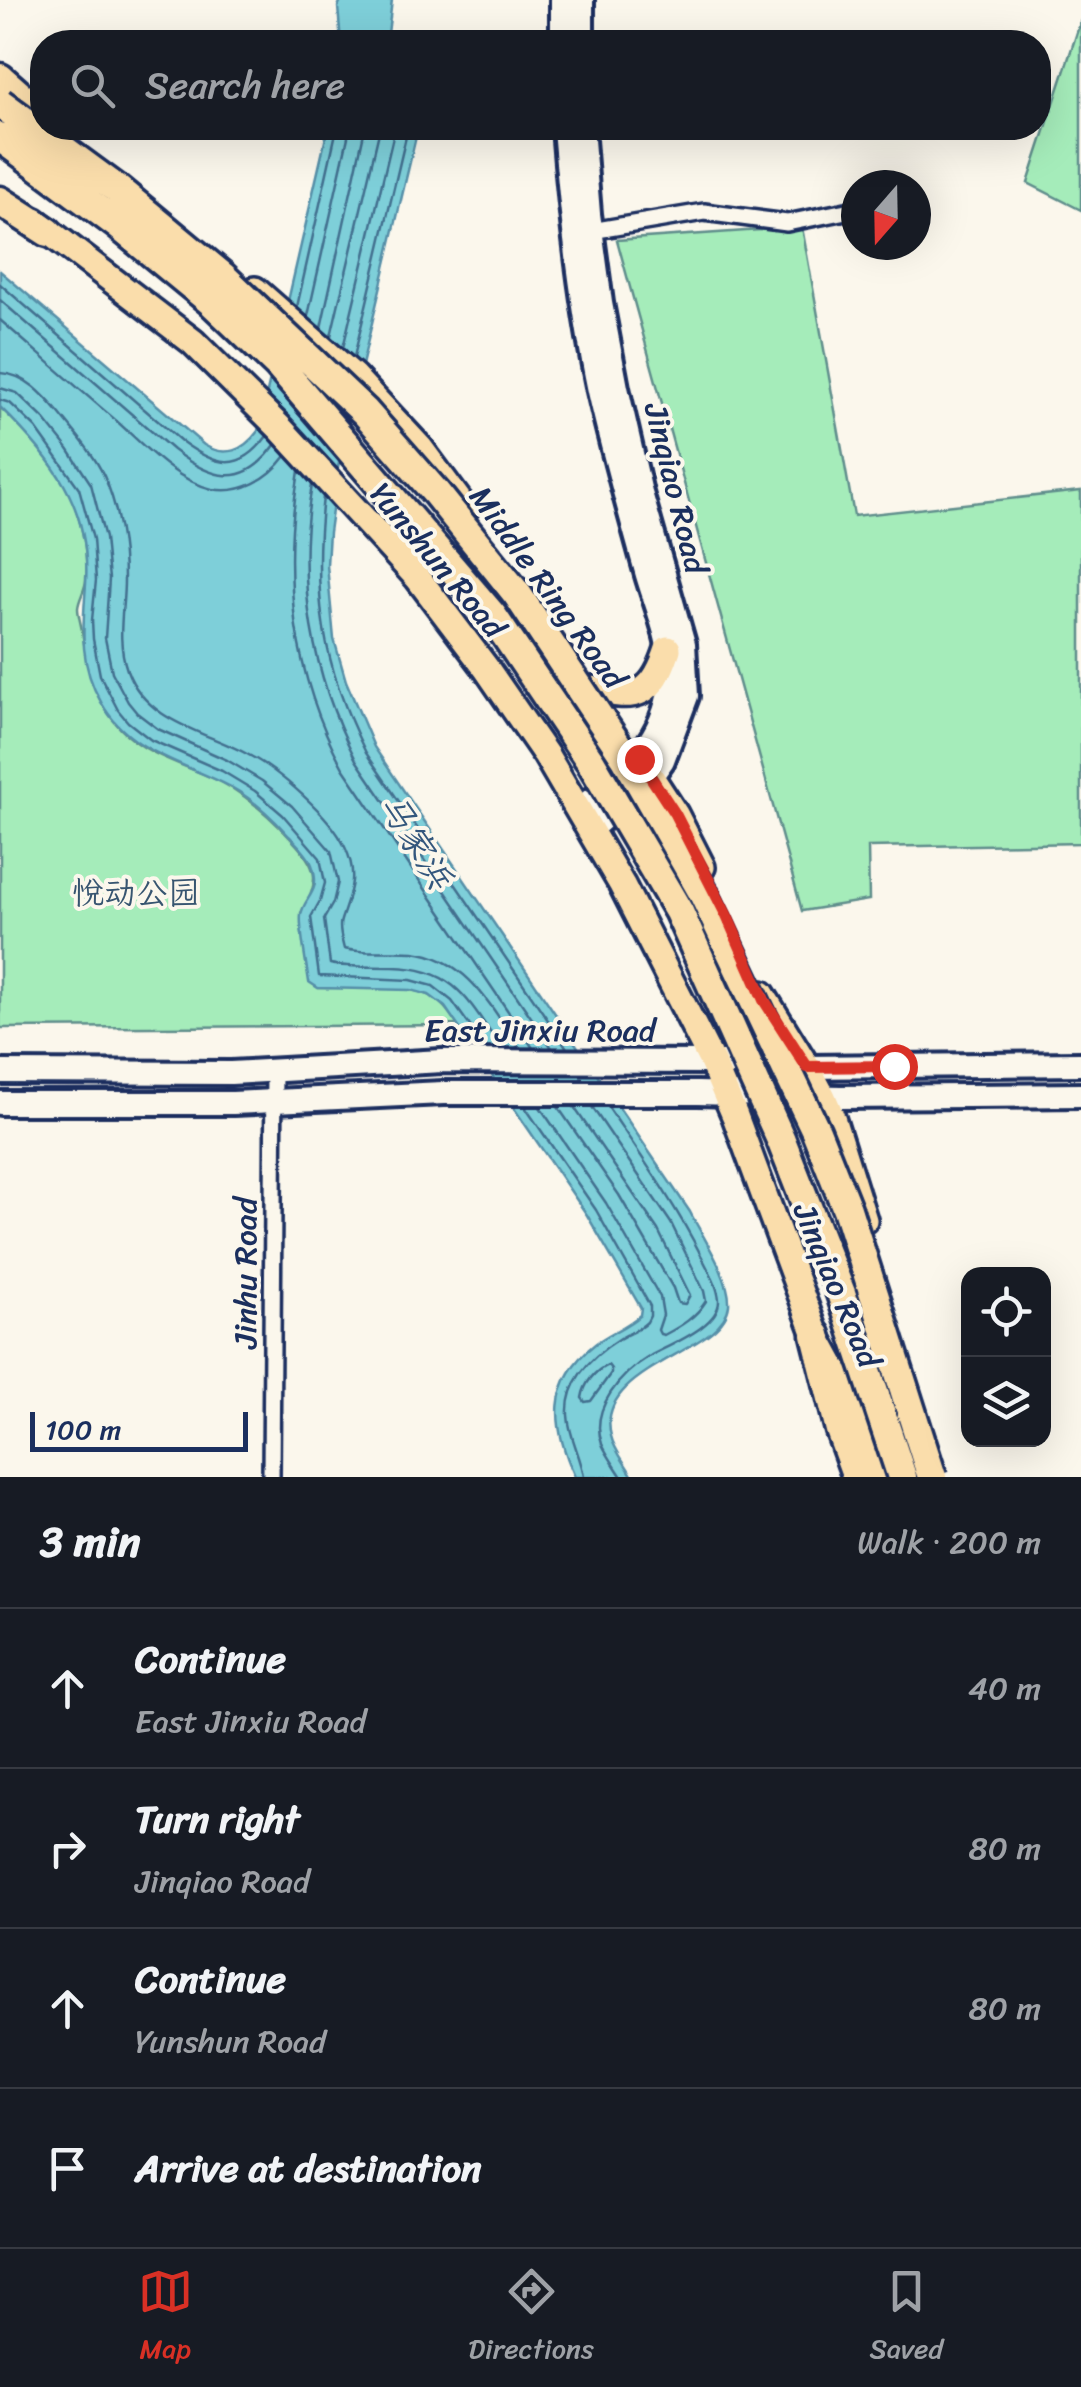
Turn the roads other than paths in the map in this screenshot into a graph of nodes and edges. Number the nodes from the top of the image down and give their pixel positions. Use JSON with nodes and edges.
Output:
{"nodes":[{"id":1,"x":562,"y":0,"type":"edge"},
{"id":2,"x":582,"y":0,"type":"edge"},
{"id":3,"x":562,"y":30,"type":"edge"},
{"id":4,"x":582,"y":30,"type":"edge"},
{"id":5,"x":0,"y":78,"type":"edge"},
{"id":6,"x":0,"y":88,"type":"edge"},
{"id":7,"x":0,"y":103,"type":"edge"},
{"id":8,"x":30,"y":107,"type":"edge"},
{"id":9,"x":30,"y":109,"type":"edge"},
{"id":10,"x":30,"y":125,"type":"edge"},
{"id":11,"x":0,"y":136,"type":"edge"},
{"id":12,"x":51,"y":140,"type":"edge"},
{"id":13,"x":69,"y":140,"type":"edge"},
{"id":14,"x":565,"y":140,"type":"edge"},
{"id":15,"x":583,"y":140,"type":"edge"},
{"id":16,"x":88,"y":155,"type":"joint"},
{"id":17,"x":0,"y":197,"type":"edge"},
{"id":18,"x":841,"y":212,"type":"edge"},
{"id":19,"x":591,"y":231,"type":"junction"},
{"id":20,"x":48,"y":232,"type":"joint"},
{"id":21,"x":668,"y":649,"type":"junction"},
{"id":22,"x":592,"y":689,"type":"junction"},
{"id":23,"x":645,"y":768,"type":"junction"},
{"id":24,"x":584,"y":820,"type":"junction"},
{"id":25,"x":727,"y":916,"type":"joint"},
{"id":26,"x":712,"y":1062,"type":"junction"},
{"id":27,"x":1081,"y":1064,"type":"edge"},
{"id":28,"x":807,"y":1067,"type":"junction"},
{"id":29,"x":274,"y":1070,"type":"junction"},
{"id":30,"x":0,"y":1072,"type":"edge"},
{"id":31,"x":725,"y":1094,"type":"junction"},
{"id":32,"x":1081,"y":1095,"type":"edge"},
{"id":33,"x":822,"y":1096,"type":"junction"},
{"id":34,"x":274,"y":1100,"type":"junction"},
{"id":35,"x":0,"y":1103,"type":"edge"},
{"id":36,"x":816,"y":1335,"type":"junction"},
{"id":37,"x":271,"y":1477,"type":"edge"},
{"id":38,"x":857,"y":1477,"type":"edge"},
{"id":39,"x":877,"y":1477,"type":"edge"},
{"id":40,"x":902,"y":1477,"type":"edge"},
{"id":41,"x":932,"y":1477,"type":"edge"},
{"id":42,"x":944,"y":1477,"type":"edge"}],
"edges":[{"from":1,"to":3,"type":"main road"},
{"from":2,"to":4,"type":"main road"},
{"from":5,"to":8,"type":"highway"},
{"from":6,"to":9,"type":"main road"},
{"from":7,"to":10,"type":"highway","name":"Middle Ring Road","bridge":true},
{"from":11,"to":40,"type":"highway","name":"Middle Ring Road","bridge":true},
{"from":12,"to":41,"type":"highway","name":"Middle Ring Road","bridge":true},
{"from":13,"to":16,"type":"highway"},
{"from":14,"to":21,"type":"main road","name":"Jinqiao Road"},
{"from":15,"to":19,"type":"main road","name":"Jinqiao Road"},
{"from":16,"to":22,"type":"main road","name":"Yunshun Road"},
{"from":17,"to":20,"type":"highway"},
{"from":18,"to":19,"type":"street"},
{"from":19,"to":23,"type":"main road","name":"Jinqiao Road"},
{"from":20,"to":24,"type":"main road","name":"Yunshun Road"},
{"from":21,"to":22,"type":"main road"},
{"from":21,"to":23,"type":"main road","name":"Jinqiao Road"},
{"from":22,"to":23,"type":"main road","name":"Yunshun Road"},
{"from":23,"to":24,"type":"main road","name":"Jinqiao Road"},
{"from":23,"to":25,"type":"main road","name":"Yunshun Road"},
{"from":24,"to":26,"type":"main road","name":"Yunshun Road"},
{"from":25,"to":28,"type":"main road","name":"Jinqiao Road"},
{"from":26,"to":28,"type":"main road","name":"East Jinxiu Road"},
{"from":26,"to":29,"type":"main road","name":"East Jinxiu Road"},
{"from":26,"to":31,"type":"main road","name":"Jinqiao Road"},
{"from":27,"to":28,"type":"main road","name":"East Jinxiu Road"},
{"from":28,"to":33,"type":"main road","name":"Jinqiao Road"},
{"from":29,"to":30,"type":"main road","name":"East Jinxiu Road"},
{"from":29,"to":34,"type":"street","name":"Jinhu Road"},
{"from":31,"to":33,"type":"main road","name":"East Jinxiu Road"},
{"from":31,"to":34,"type":"main road","name":"East Jinxiu Road"},
{"from":31,"to":36,"type":"main road","name":"Jinqiao Road"},
{"from":32,"to":33,"type":"main road","name":"East Jinxiu Road"},
{"from":33,"to":42,"type":"main road","name":"Jinqiao Road"},
{"from":34,"to":35,"type":"main road","name":"East Jinxiu Road"},
{"from":34,"to":37,"type":"street","name":"Jinhu Road"},
{"from":36,"to":38,"type":"highway"},
{"from":36,"to":39,"type":"main road","name":"Jinqiao Road"}]}
